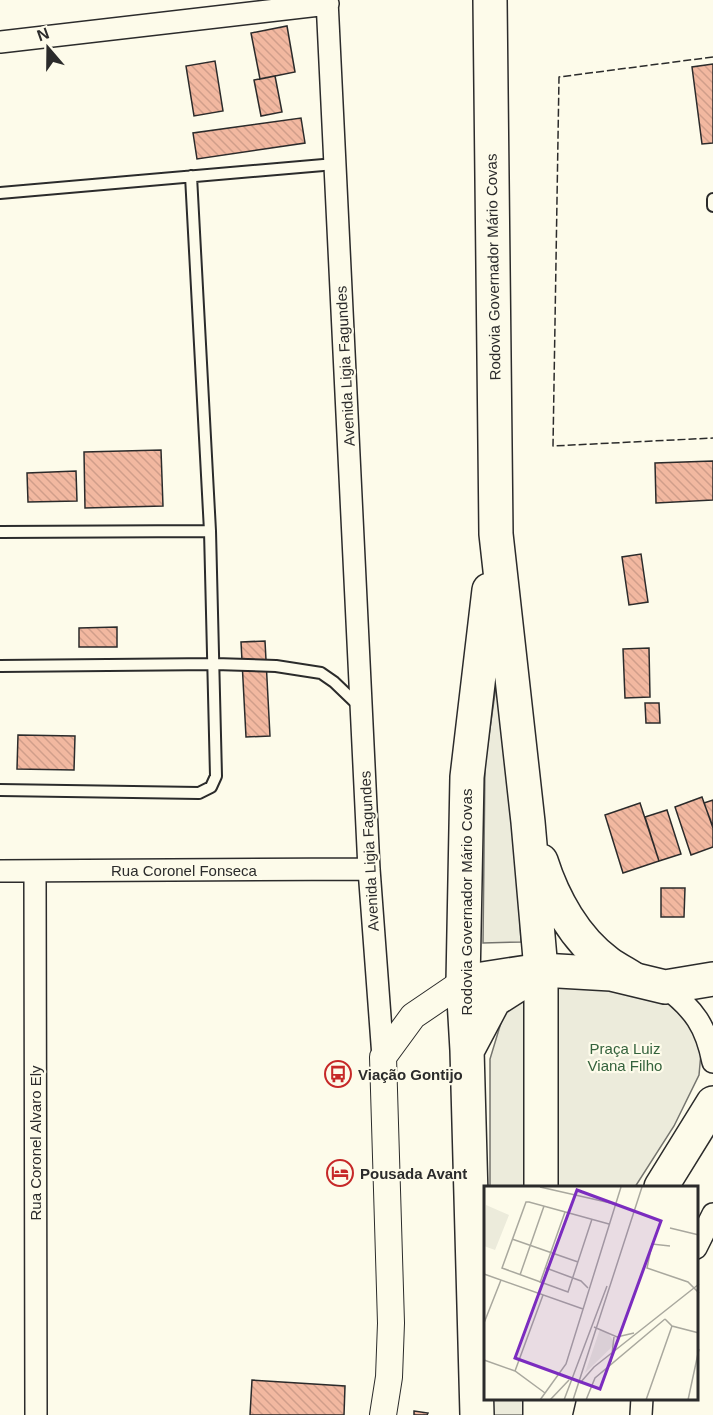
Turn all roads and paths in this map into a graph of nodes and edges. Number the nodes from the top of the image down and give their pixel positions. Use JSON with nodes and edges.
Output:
{"nodes":[{"id":1,"x":490,"y":0,"type":"edge"},
{"id":2,"x":327,"y":2,"type":"edge"},
{"id":3,"x":0,"y":42,"type":"edge"},
{"id":4,"x":335,"y":164,"type":"junction"},
{"id":5,"x":191,"y":176,"type":"junction"},
{"id":6,"x":0,"y":193,"type":"edge"},
{"id":7,"x":713,"y":199,"type":"edge"},
{"id":8,"x":713,"y":206,"type":"edge"},
{"id":9,"x":210,"y":531,"type":"junction"},
{"id":10,"x":0,"y":532,"type":"edge"},
{"id":11,"x":496,"y":534,"type":"junction"},
{"id":12,"x":215,"y":664,"type":"junction"},
{"id":13,"x":0,"y":666,"type":"edge"},
{"id":14,"x":361,"y":709,"type":"junction"},
{"id":15,"x":0,"y":790,"type":"edge"},
{"id":16,"x":528,"y":822,"type":"junction"},
{"id":17,"x":369,"y":869,"type":"junction"},
{"id":18,"x":0,"y":871,"type":"edge"},
{"id":19,"x":35,"y":871,"type":"junction"},
{"id":20,"x":542,"y":970,"type":"junction"},
{"id":21,"x":632,"y":978,"type":"junction"},
{"id":22,"x":713,"y":979,"type":"edge"},
{"id":23,"x":463,"y":982,"type":"junction"},
{"id":24,"x":665,"y":987,"type":"junction"},
{"id":25,"x":467,"y":1050,"type":"junction"},
{"id":26,"x":382,"y":1057,"type":"junction"},
{"id":27,"x":713,"y":1062,"type":"edge"},
{"id":28,"x":713,"y":1103,"type":"edge"},
{"id":29,"x":541,"y":1186,"type":"edge"},
{"id":30,"x":662,"y":1186,"type":"edge"},
{"id":31,"x":713,"y":1214,"type":"edge"},
{"id":32,"x":698,"y":1244,"type":"edge"},
{"id":33,"x":477,"y":1340,"type":"junction"},
{"id":34,"x":559,"y":1400,"type":"edge"},
{"id":35,"x":642,"y":1400,"type":"edge"},
{"id":36,"x":36,"y":1415,"type":"edge"},
{"id":37,"x":383,"y":1415,"type":"edge"},
{"id":38,"x":464,"y":1415,"type":"edge"},
{"id":39,"x":477,"y":1415,"type":"edge"},
{"id":40,"x":555,"y":1415,"type":"edge"},
{"id":41,"x":641,"y":1415,"type":"edge"}],
"edges":[{"from":1,"to":11,"type":"main road","name":"Rodovia Governador Mário Covas"},
{"from":2,"to":3,"type":"street","name":"Avenida Ligia Fagundes"},
{"from":2,"to":4,"type":"street","name":"Avenida Ligia Fagundes"},
{"from":4,"to":5,"type":"lane"},
{"from":4,"to":14,"type":"street","name":"Avenida Ligia Fagundes"},
{"from":5,"to":6,"type":"lane"},
{"from":5,"to":9,"type":"lane"},
{"from":7,"to":8,"type":"lane"},
{"from":9,"to":10,"type":"lane"},
{"from":9,"to":12,"type":"lane"},
{"from":11,"to":16,"type":"main road","name":"Rodovia Governador Mário Covas"},
{"from":11,"to":23,"type":"main road","name":"Rodovia Governador Mário Covas"},
{"from":12,"to":13,"type":"lane"},
{"from":12,"to":14,"type":"lane"},
{"from":12,"to":15,"type":"lane"},
{"from":14,"to":17,"type":"street","name":"Avenida Ligia Fagundes"},
{"from":16,"to":20,"type":"main road","name":"Rodovia Governador Mário Covas"},
{"from":16,"to":21,"type":"main road"},
{"from":17,"to":19,"type":"street","name":"Rua Coronel Fonseca"},
{"from":17,"to":26,"type":"street","name":"Avenida Ligia Fagundes"},
{"from":18,"to":19,"type":"street","name":"Rua Coronel Fonseca"},
{"from":19,"to":36,"type":"street","name":"Rua Coronel Alvaro Ely"},
{"from":20,"to":21,"type":"main road"},
{"from":20,"to":23,"type":"main road"},
{"from":20,"to":25,"type":"main road"},
{"from":20,"to":29,"type":"main road","name":"Rodovia Governador Mário Covas"},
{"from":21,"to":24,"type":"main road"},
{"from":22,"to":24,"type":"main road"},
{"from":23,"to":25,"type":"main road","name":"Rodovia Governador Mário Covas"},
{"from":23,"to":26,"type":"street"},
{"from":24,"to":27,"type":"street"},
{"from":25,"to":33,"type":"main road","name":"Rodovia Governador Mário Covas"},
{"from":26,"to":37,"type":"street"},
{"from":28,"to":30,"type":"main road"},
{"from":31,"to":32,"type":"street"},
{"from":33,"to":38,"type":"main road"},
{"from":33,"to":39,"type":"main road","name":"Rodovia Governador Mário Covas"},
{"from":34,"to":40,"type":"main road"},
{"from":35,"to":41,"type":"street"}]}
